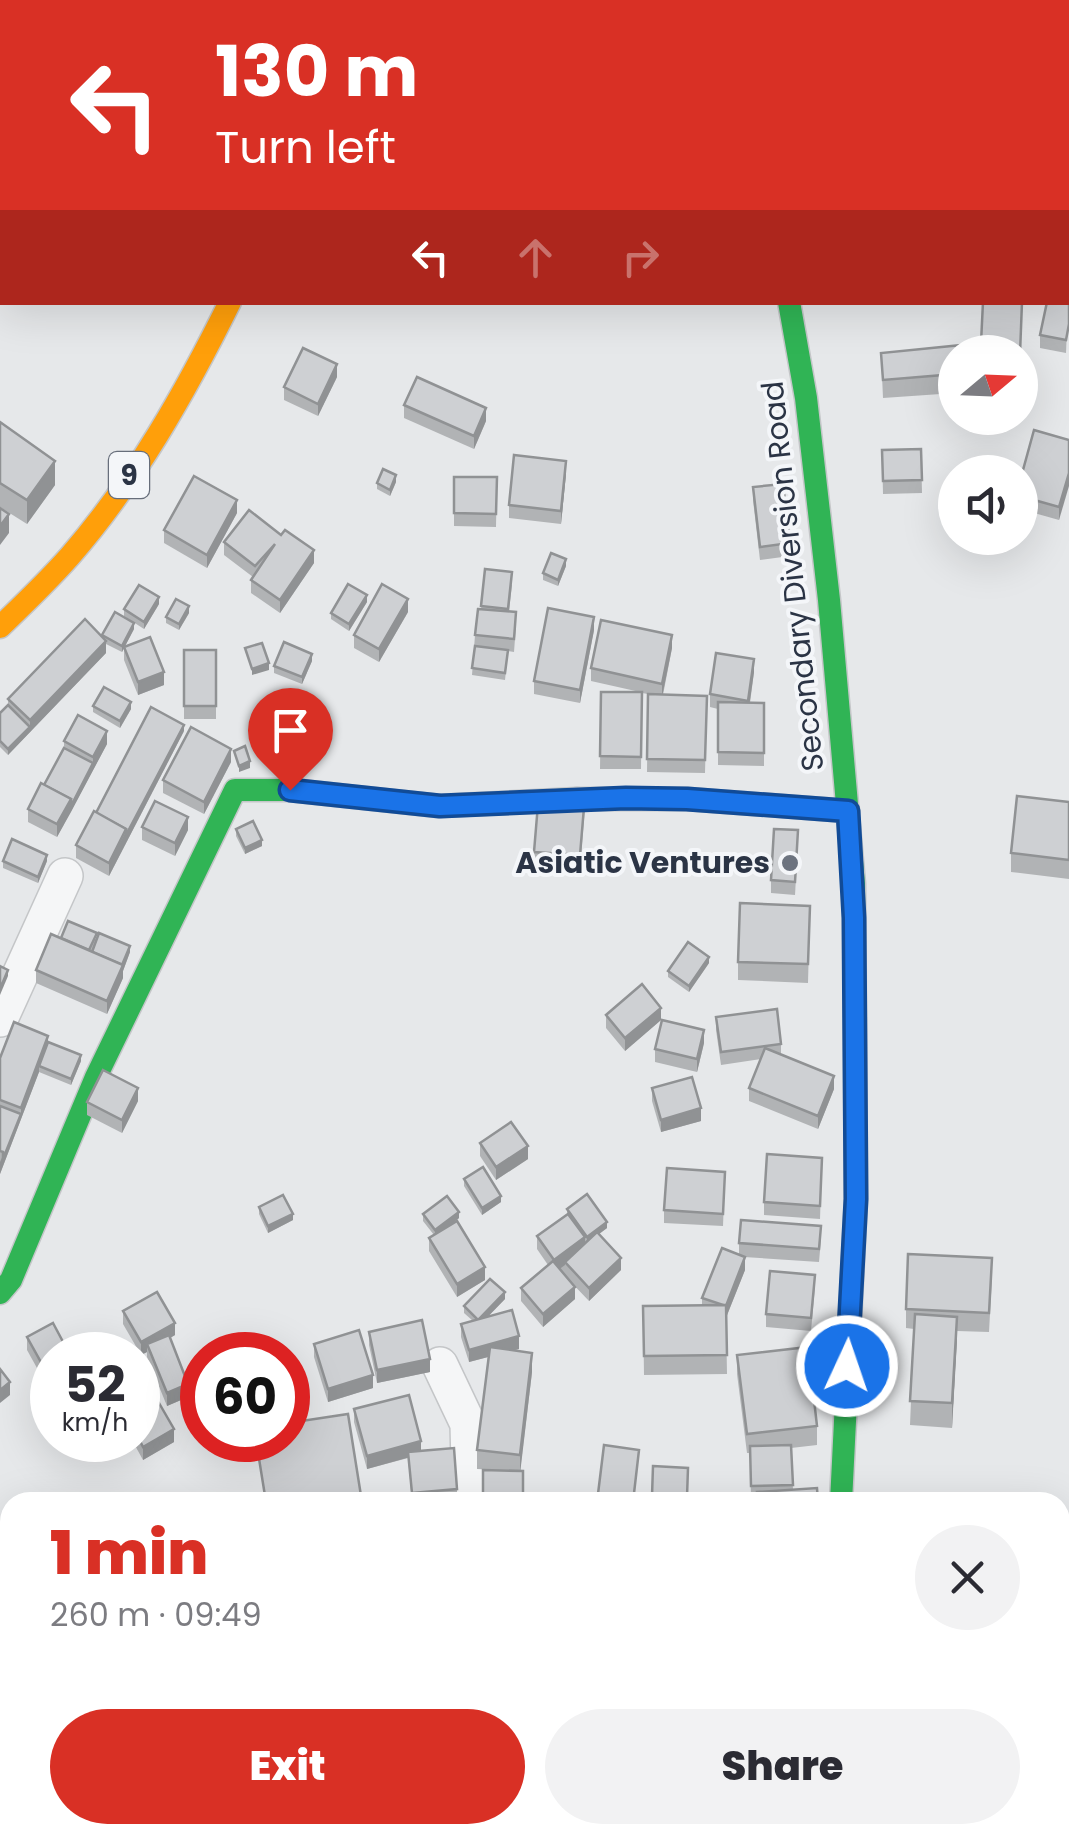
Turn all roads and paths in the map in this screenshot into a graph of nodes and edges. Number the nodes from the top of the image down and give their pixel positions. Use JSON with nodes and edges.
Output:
{"nodes":[{"id":1,"x":229,"y":305,"type":"edge"},
{"id":2,"x":789,"y":305,"type":"edge"},
{"id":3,"x":0,"y":628,"type":"edge"},
{"id":4,"x":848,"y":811,"type":"junction"},
{"id":5,"x":64,"y":876,"type":"dead end"},
{"id":6,"x":0,"y":1019,"type":"edge"},
{"id":7,"x":0,"y":1293,"type":"edge"},
{"id":8,"x":440,"y":1365,"type":"dead end"},
{"id":9,"x":470,"y":1492,"type":"edge"},
{"id":10,"x":841,"y":1492,"type":"edge"}],
"edges":[{"from":1,"to":3,"type":"main road","number":"9"},
{"from":2,"to":4,"type":"main road","name":"Secondary Diversion Road"},
{"from":4,"to":7,"type":"main road"},
{"from":4,"to":10,"type":"main road","name":"Secondary Diversion Road"},
{"from":5,"to":6,"type":"street"},
{"from":8,"to":9,"type":"street"}]}
